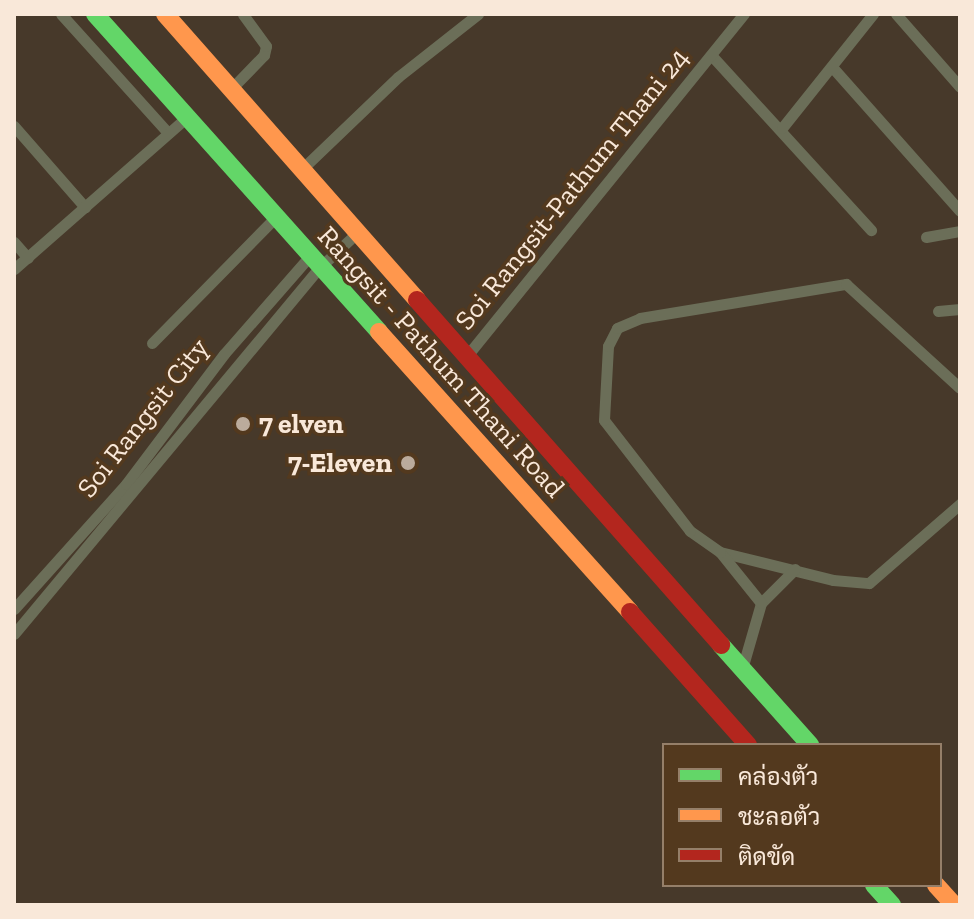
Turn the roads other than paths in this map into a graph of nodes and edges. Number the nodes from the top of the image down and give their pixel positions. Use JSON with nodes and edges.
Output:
{"nodes":[{"id":1,"x":61,"y":14,"type":"edge"},
{"id":2,"x":95,"y":14,"type":"edge"},
{"id":3,"x":165,"y":14,"type":"edge"},
{"id":4,"x":243,"y":14,"type":"edge"},
{"id":5,"x":478,"y":14,"type":"edge"},
{"id":6,"x":744,"y":14,"type":"edge"},
{"id":7,"x":873,"y":14,"type":"edge"},
{"id":8,"x":896,"y":14,"type":"edge"},
{"id":9,"x":712,"y":56,"type":"junction"},
{"id":10,"x":833,"y":68,"type":"junction"},
{"id":11,"x":960,"y":87,"type":"edge"},
{"id":12,"x":232,"y":88,"type":"junction"},
{"id":13,"x":186,"y":118,"type":"junction"},
{"id":14,"x":14,"y":126,"type":"edge"},
{"id":15,"x":782,"y":128,"type":"junction"},
{"id":16,"x":168,"y":133,"type":"junction"},
{"id":17,"x":302,"y":169,"type":"junction"},
{"id":18,"x":85,"y":207,"type":"junction"},
{"id":19,"x":960,"y":211,"type":"edge"},
{"id":20,"x":275,"y":218,"type":"junction"},
{"id":21,"x":871,"y":230,"type":"dead end"},
{"id":22,"x":960,"y":231,"type":"edge"},
{"id":23,"x":358,"y":232,"type":"junction"},
{"id":24,"x":926,"y":237,"type":"dead end"},
{"id":25,"x":14,"y":242,"type":"edge"},
{"id":26,"x":28,"y":258,"type":"junction"},
{"id":27,"x":314,"y":262,"type":"junction"},
{"id":28,"x":14,"y":269,"type":"edge"},
{"id":29,"x":960,"y":309,"type":"edge"},
{"id":30,"x":938,"y":311,"type":"dead end"},
{"id":31,"x":152,"y":343,"type":"dead end"},
{"id":32,"x":466,"y":357,"type":"junction"},
{"id":33,"x":960,"y":388,"type":"edge"},
{"id":34,"x":960,"y":504,"type":"edge"},
{"id":35,"x":720,"y":552,"type":"junction"},
{"id":36,"x":795,"y":569,"type":"junction"},
{"id":37,"x":761,"y":603,"type":"junction"},
{"id":38,"x":14,"y":609,"type":"edge"},
{"id":39,"x":14,"y":634,"type":"edge"},
{"id":40,"x":742,"y":669,"type":"junction"},
{"id":41,"x":746,"y":743,"type":"edge"},
{"id":42,"x":808,"y":743,"type":"edge"},
{"id":43,"x":876,"y":887,"type":"edge"},
{"id":44,"x":938,"y":887,"type":"edge"},
{"id":45,"x":892,"y":905,"type":"edge"},
{"id":46,"x":954,"y":905,"type":"edge"}],
"edges":[{"from":1,"to":16,"type":"street"},
{"from":2,"to":13,"type":"main road","name":"Rangsit - Pathum Thani Road"},
{"from":3,"to":12,"type":"main road","name":"Rangsit - Pathum Thani Road"},
{"from":4,"to":12,"type":"street"},
{"from":5,"to":17,"type":"street"},
{"from":6,"to":9,"type":"street","name":"Soi Rangsit-Pathum Thani 24"},
{"from":7,"to":10,"type":"street"},
{"from":8,"to":11,"type":"street"},
{"from":9,"to":15,"type":"street"},
{"from":9,"to":32,"type":"street","name":"Soi Rangsit-Pathum Thani 24"},
{"from":10,"to":15,"type":"street"},
{"from":10,"to":19,"type":"street"},
{"from":12,"to":17,"type":"main road","name":"Rangsit - Pathum Thani Road"},
{"from":13,"to":16,"type":"street"},
{"from":13,"to":20,"type":"main road","name":"Rangsit - Pathum Thani Road"},
{"from":14,"to":18,"type":"street"},
{"from":15,"to":21,"type":"street"},
{"from":16,"to":18,"type":"street"},
{"from":17,"to":23,"type":"main road","name":"Rangsit - Pathum Thani Road"},
{"from":18,"to":26,"type":"street"},
{"from":20,"to":27,"type":"main road","name":"Rangsit - Pathum Thani Road"},
{"from":20,"to":31,"type":"street"},
{"from":22,"to":24,"type":"street"},
{"from":23,"to":27,"type":"street"},
{"from":23,"to":32,"type":"main road","name":"Rangsit - Pathum Thani Road"},
{"from":25,"to":26,"type":"street"},
{"from":26,"to":28,"type":"street"},
{"from":27,"to":38,"type":"street","name":"Soi Rangsit City"},
{"from":27,"to":39,"type":"street","name":"Soi Rangsit City"},
{"from":27,"to":41,"type":"main road","name":"Rangsit - Pathum Thani Road"},
{"from":29,"to":30,"type":"street"},
{"from":32,"to":40,"type":"main road","name":"Rangsit - Pathum Thani Road"},
{"from":33,"to":35,"type":"street"},
{"from":34,"to":36,"type":"street"},
{"from":35,"to":36,"type":"street"},
{"from":35,"to":37,"type":"street"},
{"from":36,"to":37,"type":"street"},
{"from":37,"to":40,"type":"street"},
{"from":40,"to":42,"type":"main road","name":"Rangsit - Pathum Thani Road"},
{"from":43,"to":45,"type":"main road"},
{"from":44,"to":46,"type":"main road"}]}
